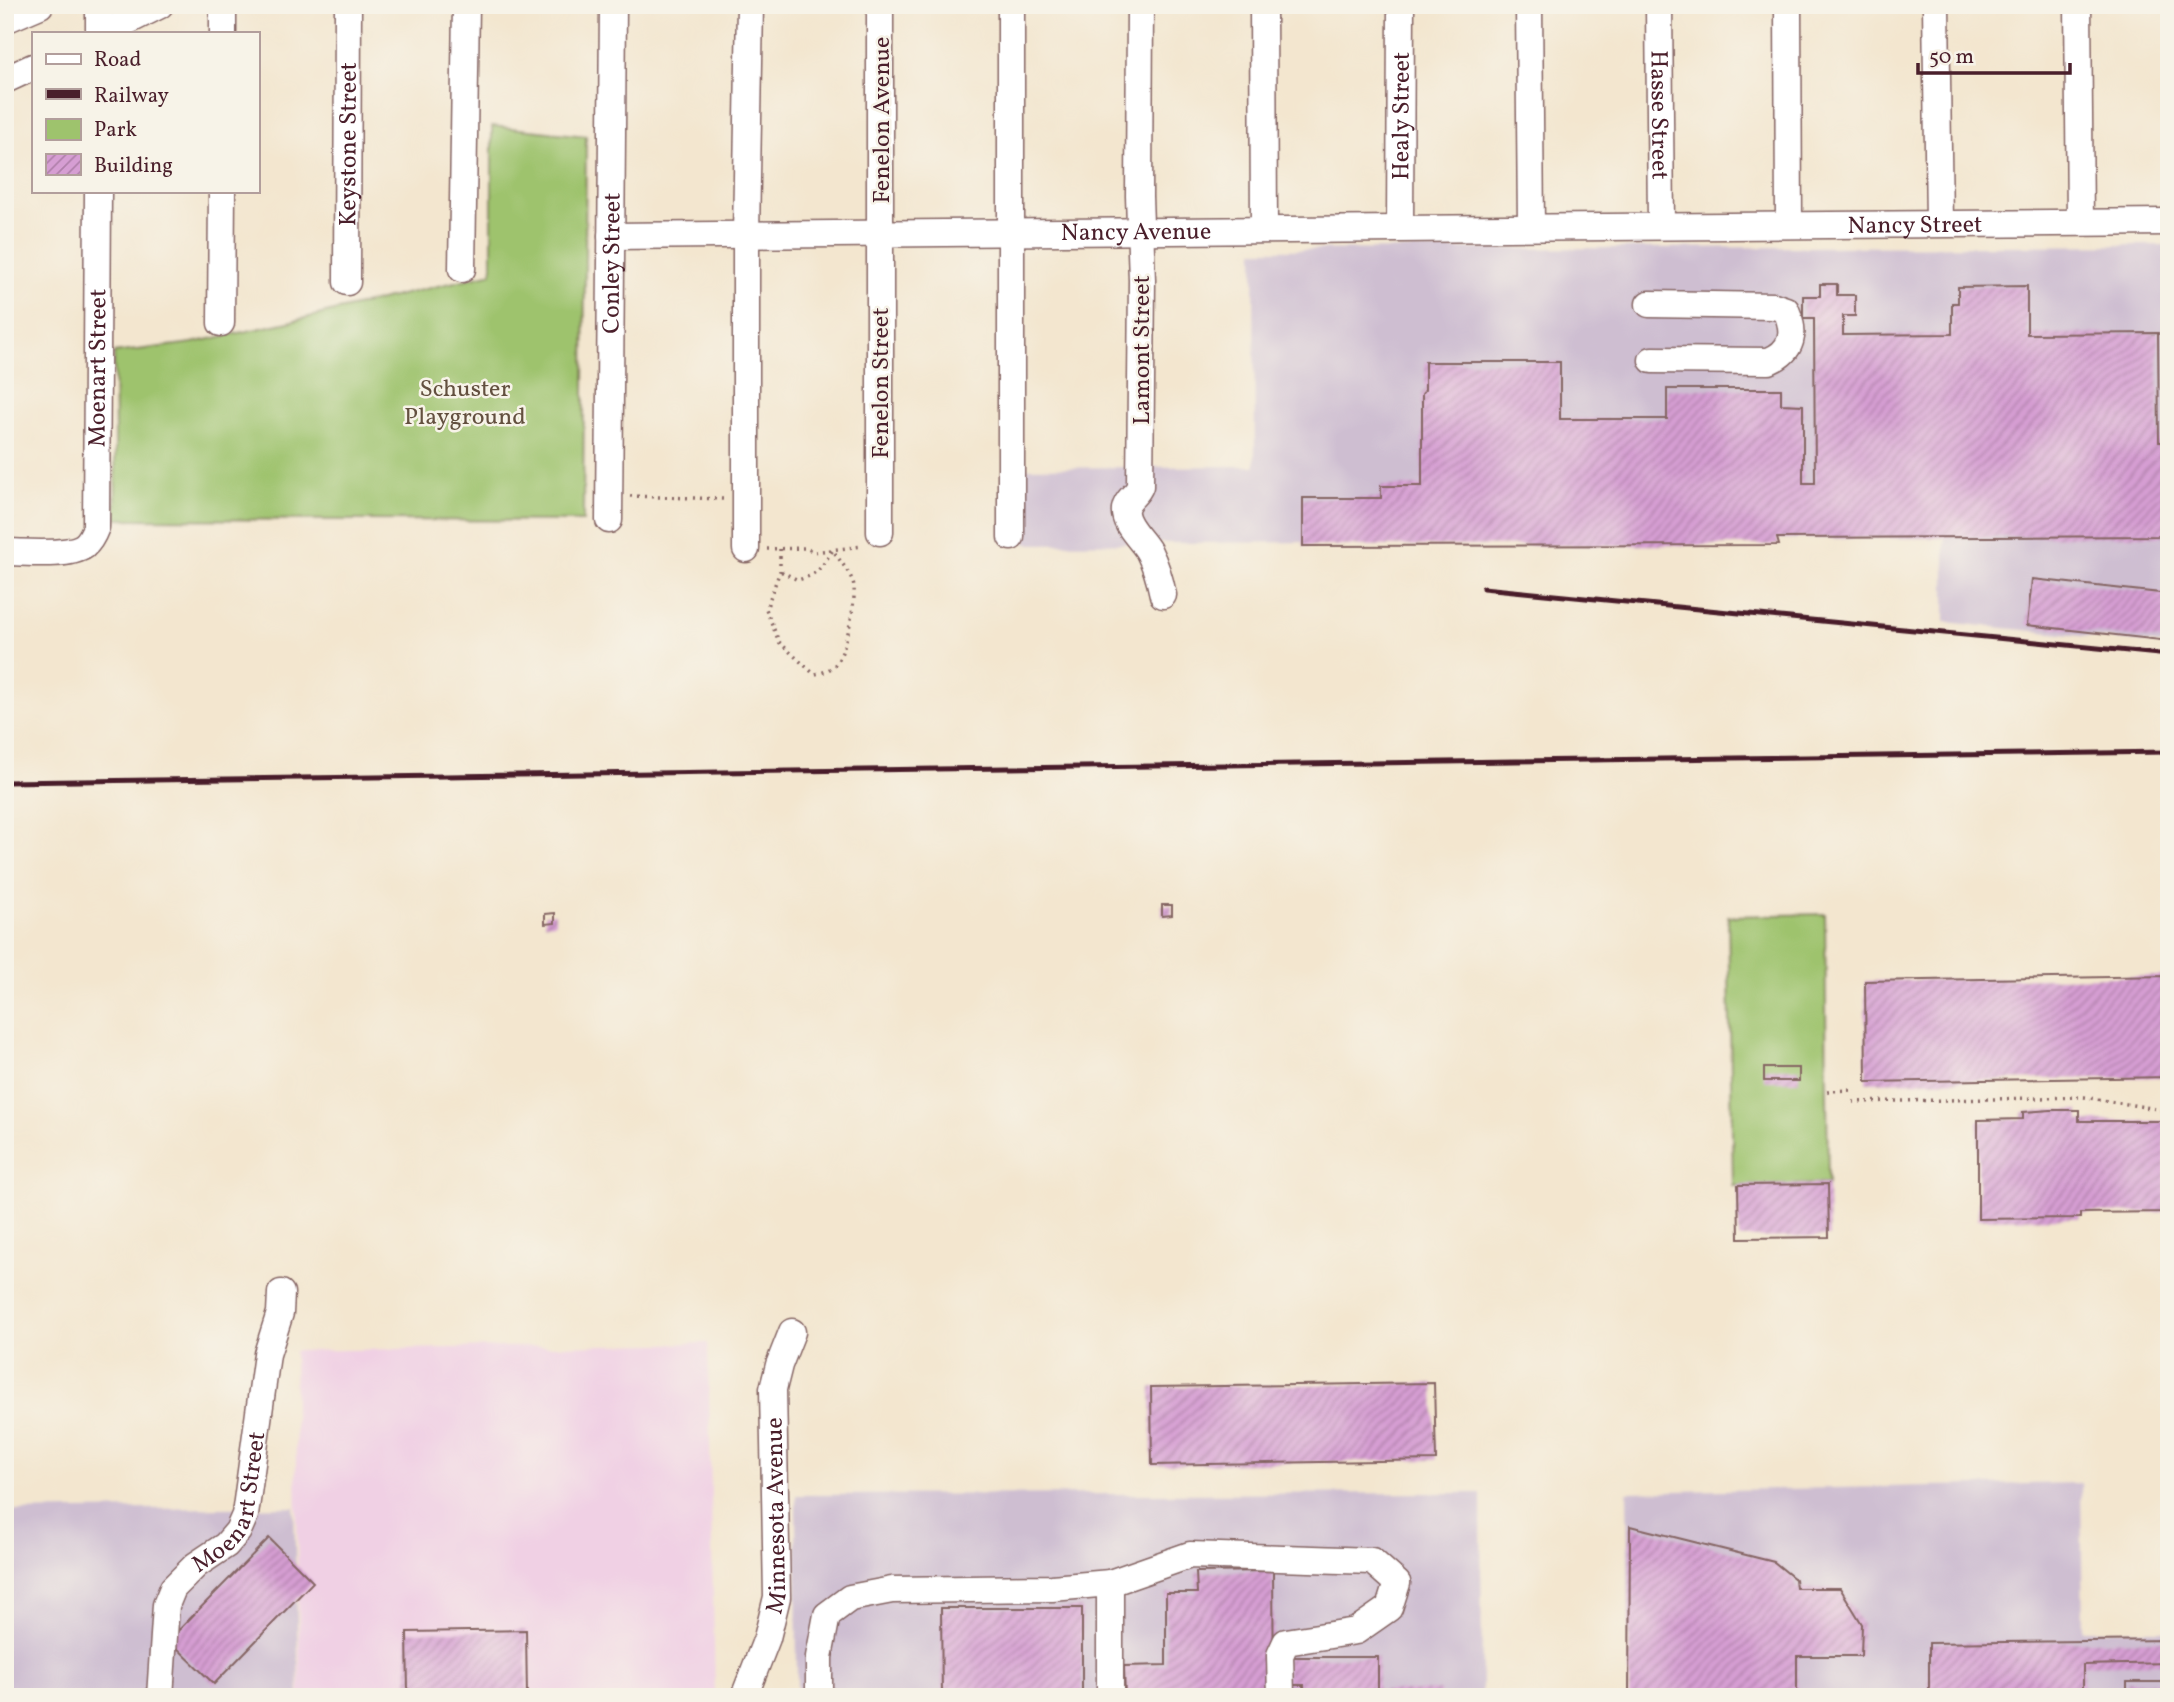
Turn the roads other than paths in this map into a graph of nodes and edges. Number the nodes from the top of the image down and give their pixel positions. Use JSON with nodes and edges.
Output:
{"nodes":[{"id":1,"x":40,"y":5,"type":"edge"},
{"id":2,"x":99,"y":5,"type":"edge"},
{"id":3,"x":160,"y":5,"type":"edge"},
{"id":4,"x":223,"y":5,"type":"edge"},
{"id":5,"x":348,"y":5,"type":"edge"},
{"id":6,"x":466,"y":5,"type":"edge"},
{"id":7,"x":613,"y":5,"type":"edge"},
{"id":8,"x":750,"y":5,"type":"edge"},
{"id":9,"x":880,"y":5,"type":"edge"},
{"id":10,"x":1011,"y":5,"type":"edge"},
{"id":11,"x":1140,"y":5,"type":"edge"},
{"id":12,"x":1263,"y":5,"type":"edge"},
{"id":13,"x":1401,"y":5,"type":"edge"},
{"id":14,"x":1529,"y":5,"type":"edge"},
{"id":15,"x":1659,"y":5,"type":"edge"},
{"id":16,"x":1788,"y":5,"type":"edge"},
{"id":17,"x":1937,"y":5,"type":"edge"},
{"id":18,"x":2078,"y":5,"type":"edge"},
{"id":19,"x":5,"y":20,"type":"edge"},
{"id":20,"x":101,"y":32,"type":"edge"},
{"id":21,"x":103,"y":32,"type":"edge"},
{"id":22,"x":223,"y":32,"type":"edge"},
{"id":23,"x":32,"y":67,"type":"edge"},
{"id":24,"x":5,"y":80,"type":"edge"},
{"id":25,"x":98,"y":192,"type":"edge"},
{"id":26,"x":222,"y":192,"type":"edge"},
{"id":27,"x":2080,"y":222,"type":"junction"},
{"id":28,"x":2169,"y":222,"type":"edge"},
{"id":29,"x":1939,"y":223,"type":"junction"},
{"id":30,"x":1789,"y":224,"type":"junction"},
{"id":31,"x":1661,"y":225,"type":"junction"},
{"id":32,"x":1531,"y":227,"type":"junction"},
{"id":33,"x":1400,"y":228,"type":"junction"},
{"id":34,"x":1264,"y":229,"type":"junction"},
{"id":35,"x":1140,"y":230,"type":"junction"},
{"id":36,"x":1011,"y":232,"type":"junction"},
{"id":37,"x":881,"y":234,"type":"junction"},
{"id":38,"x":746,"y":235,"type":"junction"},
{"id":39,"x":611,"y":236,"type":"junction"},
{"id":40,"x":462,"y":269,"type":"dead end"},
{"id":41,"x":347,"y":282,"type":"dead end"},
{"id":42,"x":1649,"y":304,"type":"dead end"},
{"id":43,"x":221,"y":323,"type":"dead end"},
{"id":44,"x":1652,"y":360,"type":"dead end"},
{"id":45,"x":609,"y":520,"type":"dead end"},
{"id":46,"x":880,"y":533,"type":"road end"},
{"id":47,"x":1011,"y":537,"type":"dead end"},
{"id":48,"x":746,"y":549,"type":"road end"},
{"id":49,"x":5,"y":552,"type":"edge"},
{"id":50,"x":1163,"y":595,"type":"dead end"},
{"id":51,"x":281,"y":1293,"type":"dead end"},
{"id":52,"x":792,"y":1332,"type":"dead end"},
{"id":53,"x":1110,"y":1583,"type":"junction"},
{"id":54,"x":160,"y":1697,"type":"edge"},
{"id":55,"x":744,"y":1697,"type":"edge"},
{"id":56,"x":819,"y":1697,"type":"edge"},
{"id":57,"x":1110,"y":1697,"type":"edge"},
{"id":58,"x":1281,"y":1697,"type":"edge"}],
"edges":[{"from":1,"to":19,"type":"street"},
{"from":2,"to":20,"type":"street"},
{"from":3,"to":21,"type":"street"},
{"from":4,"to":22,"type":"street"},
{"from":5,"to":41,"type":"street","name":"Keystone Street"},
{"from":6,"to":40,"type":"street"},
{"from":7,"to":39,"type":"street","name":"Conley Street"},
{"from":8,"to":38,"type":"street"},
{"from":9,"to":37,"type":"street","name":"Fenelon Avenue"},
{"from":10,"to":36,"type":"street"},
{"from":11,"to":35,"type":"street","name":"Lamont Street"},
{"from":12,"to":34,"type":"street"},
{"from":13,"to":33,"type":"street","name":"Healy Street"},
{"from":14,"to":32,"type":"street"},
{"from":15,"to":31,"type":"street","name":"Hasse Street"},
{"from":16,"to":30,"type":"street"},
{"from":17,"to":29,"type":"street"},
{"from":18,"to":27,"type":"street"},
{"from":23,"to":24,"type":"street"},
{"from":25,"to":49,"type":"street","name":"Moenart Street"},
{"from":26,"to":43,"type":"street"},
{"from":27,"to":28,"type":"street","name":"Nancy Street"},
{"from":27,"to":29,"type":"street","name":"Nancy Street"},
{"from":29,"to":30,"type":"street","name":"Nancy Street"},
{"from":30,"to":31,"type":"street","name":"Nancy Street"},
{"from":31,"to":32,"type":"street","name":"Nancy Avenue"},
{"from":32,"to":33,"type":"street","name":"Nancy Avenue"},
{"from":33,"to":34,"type":"street","name":"Nancy Avenue"},
{"from":34,"to":35,"type":"street","name":"Nancy Avenue"},
{"from":35,"to":36,"type":"street","name":"Nancy Avenue"},
{"from":35,"to":50,"type":"street","name":"Lamont Street"},
{"from":36,"to":37,"type":"street","name":"Nancy Avenue"},
{"from":36,"to":47,"type":"street"},
{"from":37,"to":38,"type":"street","name":"Nancy Avenue"},
{"from":37,"to":46,"type":"street","name":"Fenelon Street"},
{"from":38,"to":39,"type":"street","name":"Nancy Avenue"},
{"from":38,"to":48,"type":"street"},
{"from":39,"to":45,"type":"street","name":"Conley Street"},
{"from":42,"to":44,"type":"street"},
{"from":51,"to":54,"type":"street","name":"Moenart Street"},
{"from":52,"to":55,"type":"street","name":"Minnesota Avenue"},
{"from":53,"to":56,"type":"street"},
{"from":53,"to":57,"type":"street"},
{"from":53,"to":58,"type":"street"}]}
